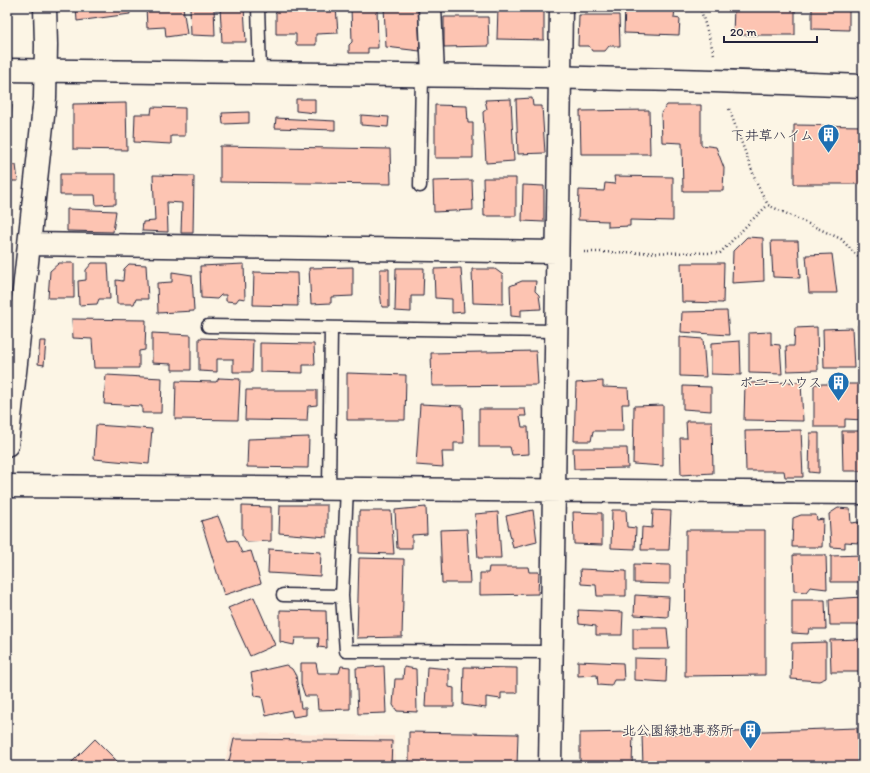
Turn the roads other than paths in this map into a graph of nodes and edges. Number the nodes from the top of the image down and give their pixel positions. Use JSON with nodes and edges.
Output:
{"nodes":[{"id":1,"x":45,"y":7,"type":"edge"},
{"id":2,"x":258,"y":7,"type":"edge"},
{"id":3,"x":430,"y":7,"type":"edge"},
{"id":4,"x":561,"y":7,"type":"edge"},
{"id":5,"x":7,"y":70,"type":"edge"},
{"id":6,"x":46,"y":70,"type":"junction"},
{"id":7,"x":260,"y":73,"type":"junction"},
{"id":8,"x":427,"y":75,"type":"junction"},
{"id":9,"x":561,"y":77,"type":"junction"},
{"id":10,"x":863,"y":86,"type":"edge"},
{"id":11,"x":420,"y":186,"type":"dead end"},
{"id":12,"x":29,"y":244,"type":"junction"},
{"id":13,"x":557,"y":252,"type":"junction"},
{"id":14,"x":208,"y":326,"type":"dead end"},
{"id":15,"x":330,"y":328,"type":"junction"},
{"id":16,"x":556,"y":331,"type":"junction"},
{"id":17,"x":7,"y":445,"type":"edge"},
{"id":18,"x":7,"y":486,"type":"edge"},
{"id":19,"x":338,"y":488,"type":"junction"},
{"id":20,"x":554,"y":490,"type":"junction"},
{"id":21,"x":863,"y":493,"type":"edge"},
{"id":22,"x":283,"y":595,"type":"dead end"},
{"id":23,"x":342,"y":596,"type":"junction"},
{"id":24,"x":551,"y":652,"type":"junction"},
{"id":25,"x":550,"y":766,"type":"edge"}],
"edges":[{"from":1,"to":6,"type":"street"},
{"from":2,"to":7,"type":"lane"},
{"from":3,"to":8,"type":"street"},
{"from":4,"to":9,"type":"street"},
{"from":5,"to":6,"type":"street"},
{"from":6,"to":7,"type":"street"},
{"from":6,"to":12,"type":"street"},
{"from":7,"to":8,"type":"street"},
{"from":8,"to":9,"type":"street"},
{"from":8,"to":11,"type":"lane"},
{"from":9,"to":10,"type":"street"},
{"from":9,"to":13,"type":"street"},
{"from":12,"to":13,"type":"street"},
{"from":12,"to":17,"type":"street"},
{"from":13,"to":16,"type":"street"},
{"from":14,"to":15,"type":"lane"},
{"from":15,"to":16,"type":"lane"},
{"from":15,"to":19,"type":"lane"},
{"from":16,"to":20,"type":"street"},
{"from":18,"to":19,"type":"street"},
{"from":19,"to":20,"type":"street"},
{"from":19,"to":23,"type":"lane"},
{"from":20,"to":21,"type":"street"},
{"from":20,"to":24,"type":"street"},
{"from":22,"to":23,"type":"lane"},
{"from":23,"to":24,"type":"lane"},
{"from":24,"to":25,"type":"street"}]}
